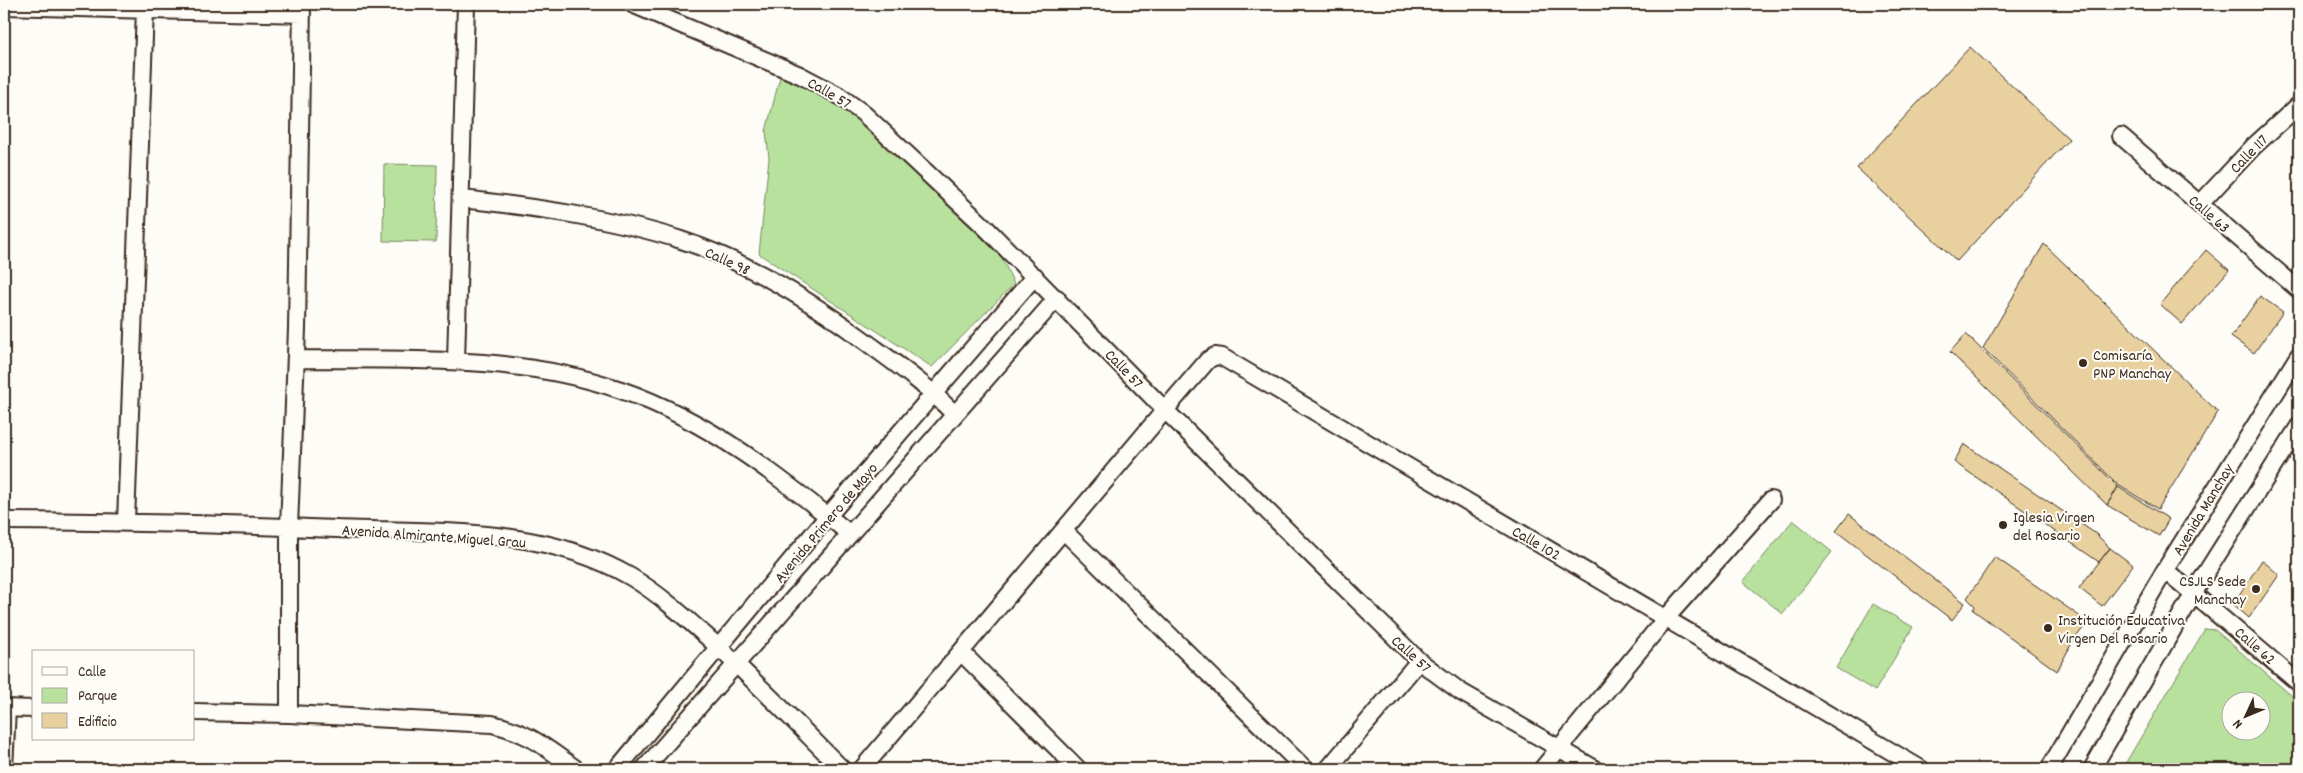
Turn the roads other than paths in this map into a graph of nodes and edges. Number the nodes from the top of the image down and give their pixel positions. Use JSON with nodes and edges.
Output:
{"nodes":[{"id":1,"x":466,"y":4,"type":"edge"},
{"id":2,"x":632,"y":4,"type":"edge"},
{"id":3,"x":4,"y":6,"type":"edge"},
{"id":4,"x":302,"y":9,"type":"edge"},
{"id":5,"x":145,"y":10,"type":"junction"},
{"id":6,"x":2299,"y":105,"type":"edge"},
{"id":7,"x":2121,"y":136,"type":"dead end"},
{"id":8,"x":462,"y":199,"type":"junction"},
{"id":9,"x":2200,"y":204,"type":"junction"},
{"id":10,"x":1035,"y":276,"type":"junction"},
{"id":11,"x":2299,"y":290,"type":"edge"},
{"id":12,"x":1057,"y":298,"type":"junction"},
{"id":13,"x":2299,"y":355,"type":"edge"},
{"id":14,"x":296,"y":359,"type":"junction"},
{"id":15,"x":456,"y":361,"type":"junction"},
{"id":16,"x":935,"y":393,"type":"junction"},
{"id":17,"x":1165,"y":410,"type":"junction"},
{"id":18,"x":954,"y":414,"type":"junction"},
{"id":19,"x":2299,"y":426,"type":"edge"},
{"id":20,"x":1771,"y":500,"type":"dead end"},
{"id":21,"x":828,"y":516,"type":"junction"},
{"id":22,"x":4,"y":521,"type":"edge"},
{"id":23,"x":126,"y":522,"type":"junction"},
{"id":24,"x":289,"y":527,"type":"junction"},
{"id":25,"x":1064,"y":531,"type":"junction"},
{"id":26,"x":850,"y":534,"type":"junction"},
{"id":27,"x":2165,"y":570,"type":"junction"},
{"id":28,"x":2194,"y":593,"type":"junction"},
{"id":29,"x":1666,"y":618,"type":"junction"},
{"id":30,"x":719,"y":648,"type":"junction"},
{"id":31,"x":961,"y":652,"type":"junction"},
{"id":32,"x":1419,"y":661,"type":"junction"},
{"id":33,"x":736,"y":664,"type":"junction"},
{"id":34,"x":2299,"y":682,"type":"edge"},
{"id":35,"x":5,"y":708,"type":"edge"},
{"id":36,"x":32,"y":709,"type":"edge"},
{"id":37,"x":195,"y":712,"type":"edge"},
{"id":38,"x":288,"y":714,"type":"junction"},
{"id":39,"x":1560,"y":749,"type":"junction"},
{"id":40,"x":4,"y":769,"type":"edge"},
{"id":41,"x":576,"y":769,"type":"edge"},
{"id":42,"x":617,"y":769,"type":"edge"},
{"id":43,"x":644,"y":769,"type":"edge"},
{"id":44,"x":842,"y":769,"type":"edge"},
{"id":45,"x":862,"y":769,"type":"edge"},
{"id":46,"x":1078,"y":769,"type":"edge"},
{"id":47,"x":1305,"y":769,"type":"edge"},
{"id":48,"x":1328,"y":769,"type":"edge"},
{"id":49,"x":1542,"y":769,"type":"edge"},
{"id":50,"x":1595,"y":769,"type":"edge"},
{"id":51,"x":1921,"y":769,"type":"edge"},
{"id":52,"x":2049,"y":769,"type":"edge"},
{"id":53,"x":2092,"y":769,"type":"edge"}],
"edges":[{"from":1,"to":8,"type":"street"},
{"from":2,"to":10,"type":"street","name":"Calle 57"},
{"from":3,"to":5,"type":"street"},
{"from":4,"to":5,"type":"street"},
{"from":4,"to":14,"type":"street"},
{"from":5,"to":23,"type":"street"},
{"from":6,"to":9,"type":"street","name":"Calle 117"},
{"from":7,"to":9,"type":"street","name":"Calle 63"},
{"from":8,"to":15,"type":"street"},
{"from":8,"to":16,"type":"street","name":"Calle 98"},
{"from":9,"to":11,"type":"street","name":"Calle 63"},
{"from":10,"to":12,"type":"street","name":"Calle 57"},
{"from":10,"to":16,"type":"street","name":"Avenida Primero de Mayo"},
{"from":12,"to":17,"type":"street","name":"Calle 57"},
{"from":12,"to":18,"type":"street","name":"Avenida Primero de Mayo"},
{"from":13,"to":27,"type":"street","name":"Avenida Manchay"},
{"from":14,"to":15,"type":"street"},
{"from":14,"to":24,"type":"street"},
{"from":15,"to":21,"type":"street"},
{"from":16,"to":18,"type":"street","name":"Calle 98"},
{"from":16,"to":21,"type":"street","name":"Avenida Primero de Mayo"},
{"from":17,"to":25,"type":"street","name":"Calle 102"},
{"from":17,"to":29,"type":"street","name":"Calle 102"},
{"from":17,"to":32,"type":"street","name":"Calle 57"},
{"from":18,"to":26,"type":"street","name":"Avenida Primero de Mayo"},
{"from":19,"to":28,"type":"street"},
{"from":20,"to":29,"type":"street"},
{"from":21,"to":26,"type":"street"},
{"from":21,"to":30,"type":"street","name":"Avenida Primero de Mayo"},
{"from":22,"to":23,"type":"street","name":"Avenida Almirante Miguel Grau"},
{"from":23,"to":24,"type":"street","name":"Avenida Almirante Miguel Grau"},
{"from":24,"to":30,"type":"street","name":"Avenida Almirante Miguel Grau"},
{"from":24,"to":38,"type":"street"},
{"from":25,"to":31,"type":"street","name":"Calle 102"},
{"from":25,"to":47,"type":"street"},
{"from":26,"to":33,"type":"street","name":"Avenida Primero de Mayo"},
{"from":27,"to":28,"type":"street","name":"Calle 62"},
{"from":27,"to":52,"type":"street","name":"Avenida Manchay"},
{"from":28,"to":34,"type":"street","name":"Calle 62"},
{"from":28,"to":53,"type":"street"},
{"from":29,"to":39,"type":"street"},
{"from":29,"to":51,"type":"street","name":"Calle 102"},
{"from":30,"to":33,"type":"street","name":"Avenida Almirante Miguel Grau"},
{"from":30,"to":42,"type":"street","name":"Avenida Primero de Mayo"},
{"from":31,"to":45,"type":"street","name":"Calle 102"},
{"from":31,"to":46,"type":"street"},
{"from":32,"to":39,"type":"street","name":"Calle 57"},
{"from":32,"to":48,"type":"street"},
{"from":33,"to":43,"type":"street","name":"Avenida Primero de Mayo"},
{"from":33,"to":44,"type":"street","name":"Avenida Almirante Miguel Grau"},
{"from":35,"to":36,"type":"street"},
{"from":35,"to":40,"type":"street"},
{"from":37,"to":38,"type":"street"},
{"from":38,"to":41,"type":"street"},
{"from":39,"to":49,"type":"street"},
{"from":39,"to":50,"type":"street","name":"Calle 57"}]}
